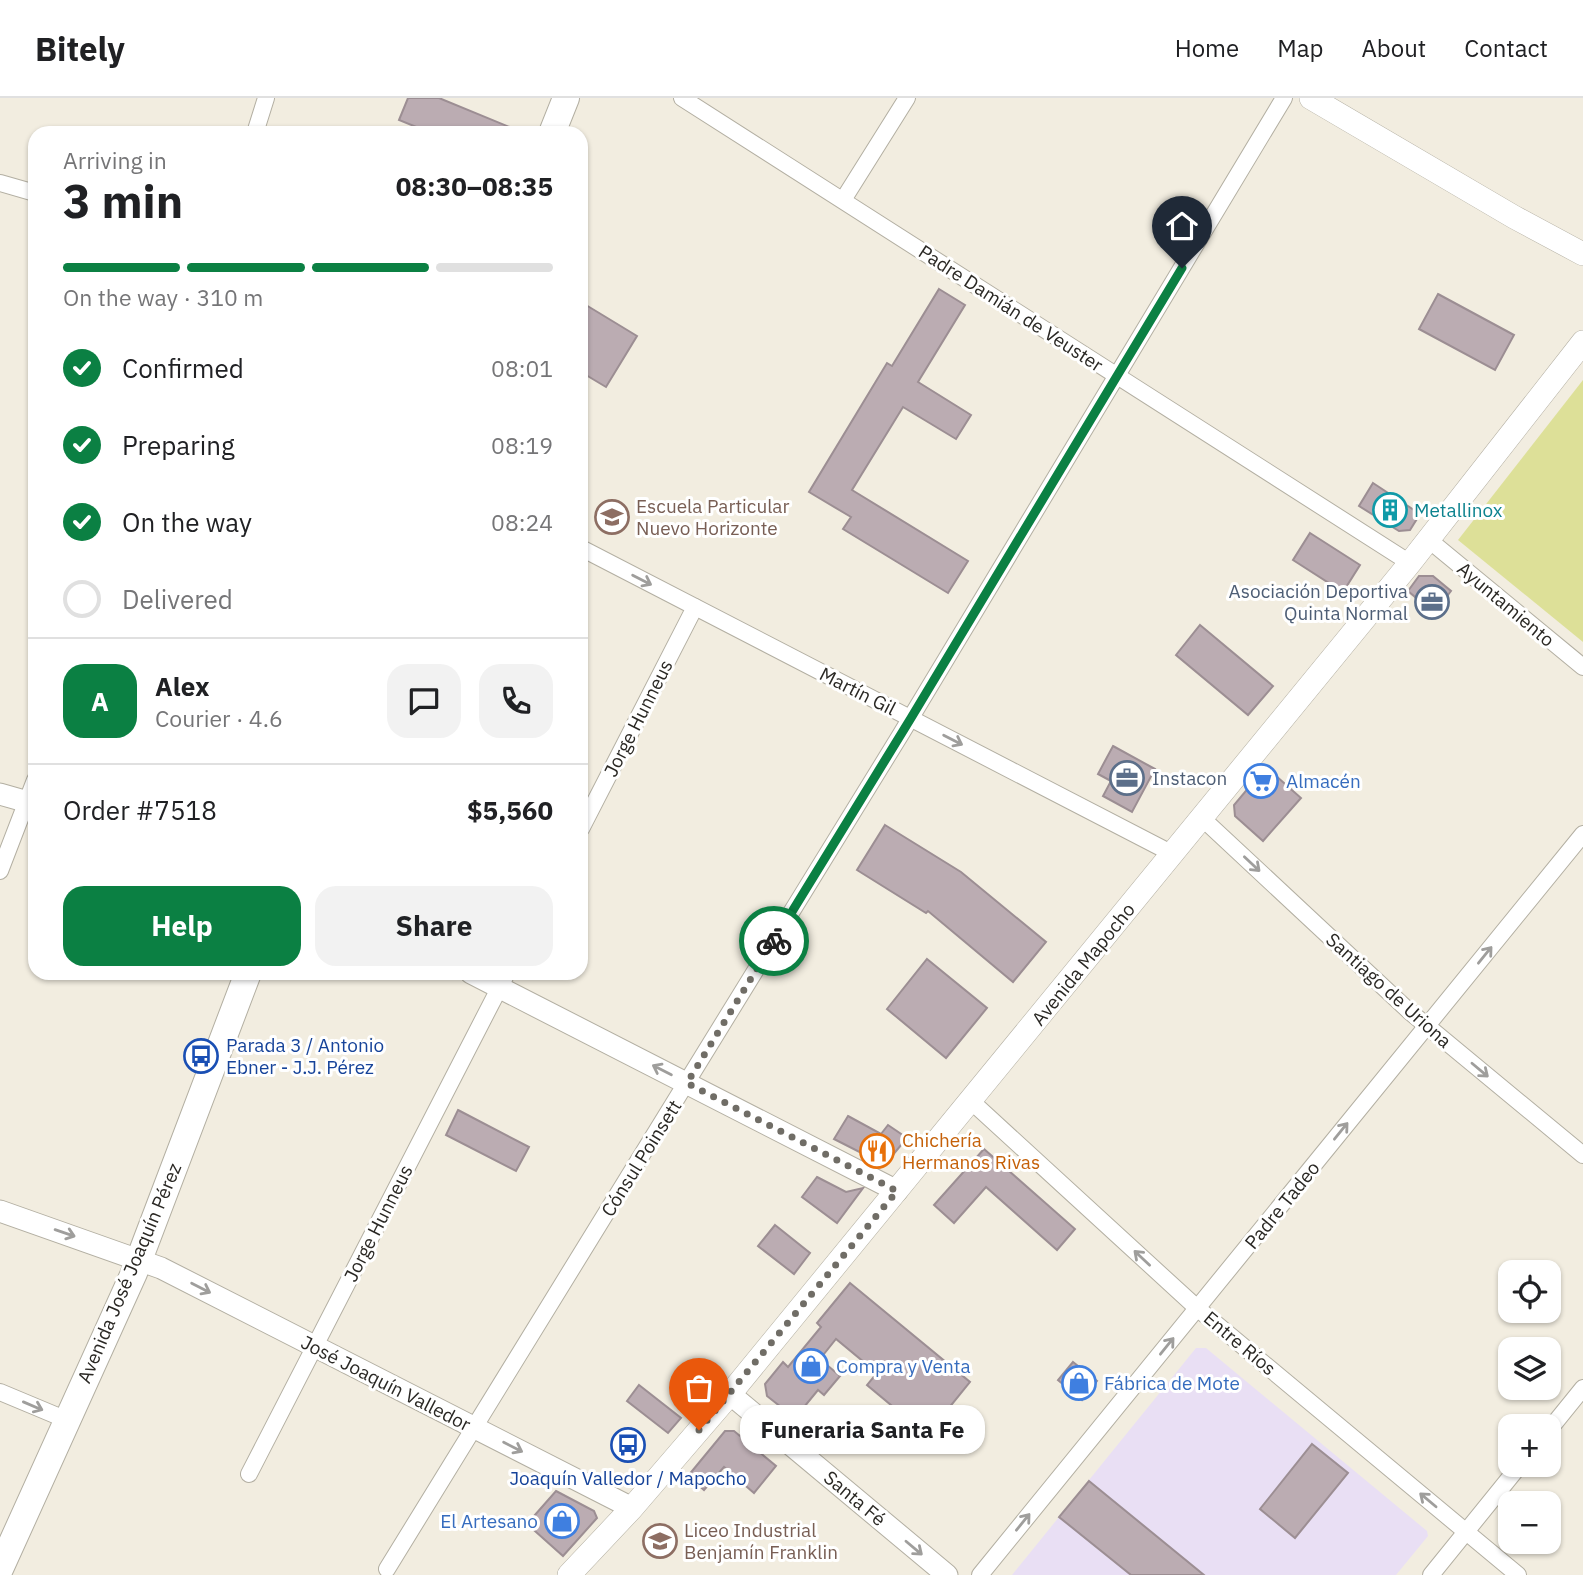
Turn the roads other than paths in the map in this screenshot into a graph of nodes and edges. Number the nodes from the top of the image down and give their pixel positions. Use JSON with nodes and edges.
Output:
{"nodes":[{"id":1,"x":266,"y":98,"type":"edge"},
{"id":2,"x":566,"y":98,"type":"edge"},
{"id":3,"x":682,"y":98,"type":"edge"},
{"id":4,"x":907,"y":98,"type":"edge"},
{"id":5,"x":1284,"y":98,"type":"edge"},
{"id":6,"x":1311,"y":98,"type":"edge"},
{"id":7,"x":256,"y":126,"type":"edge"},
{"id":8,"x":555,"y":126,"type":"edge"},
{"id":9,"x":0,"y":183,"type":"edge"},
{"id":10,"x":28,"y":191,"type":"edge"},
{"id":11,"x":843,"y":200,"type":"junction"},
{"id":12,"x":1583,"y":254,"type":"edge"},
{"id":13,"x":1583,"y":342,"type":"edge"},
{"id":14,"x":1118,"y":376,"type":"junction"},
{"id":15,"x":1429,"y":540,"type":"junction"},
{"id":16,"x":588,"y":552,"type":"edge"},
{"id":17,"x":1410,"y":563,"type":"junction"},
{"id":18,"x":695,"y":607,"type":"junction"},
{"id":19,"x":1583,"y":667,"type":"edge"},
{"id":20,"x":911,"y":718,"type":"junction"},
{"id":21,"x":0,"y":794,"type":"edge"},
{"id":22,"x":28,"y":802,"type":"edge"},
{"id":23,"x":28,"y":810,"type":"edge"},
{"id":24,"x":588,"y":815,"type":"edge"},
{"id":25,"x":1202,"y":818,"type":"junction"},
{"id":26,"x":1583,"y":834,"type":"edge"},
{"id":27,"x":1173,"y":854,"type":"junction"},
{"id":28,"x":0,"y":871,"type":"edge"},
{"id":29,"x":245,"y":980,"type":"edge"},
{"id":30,"x":503,"y":980,"type":"edge"},
{"id":31,"x":1427,"y":1027,"type":"junction"},
{"id":32,"x":687,"y":1083,"type":"junction"},
{"id":33,"x":971,"y":1101,"type":"junction"},
{"id":34,"x":1583,"y":1155,"type":"edge"},
{"id":35,"x":897,"y":1191,"type":"junction"},
{"id":36,"x":0,"y":1211,"type":"edge"},
{"id":37,"x":139,"y":1259,"type":"junction"},
{"id":38,"x":1197,"y":1308,"type":"junction"},
{"id":39,"x":315,"y":1346,"type":"junction"},
{"id":40,"x":1583,"y":1388,"type":"edge"},
{"id":41,"x":0,"y":1392,"type":"edge"},
{"id":42,"x":730,"y":1394,"type":"junction"},
{"id":43,"x":1561,"y":1415,"type":"edge"},
{"id":44,"x":67,"y":1420,"type":"junction"},
{"id":45,"x":473,"y":1427,"type":"junction"},
{"id":46,"x":249,"y":1474,"type":"dead end"},
{"id":47,"x":1510,"y":1477,"type":"edge"},
{"id":48,"x":632,"y":1508,"type":"junction"},
{"id":49,"x":1465,"y":1532,"type":"junction"},
{"id":50,"x":0,"y":1569,"type":"edge"},
{"id":51,"x":387,"y":1569,"type":"dead end"},
{"id":52,"x":569,"y":1575,"type":"edge"},
{"id":53,"x":947,"y":1575,"type":"edge"},
{"id":54,"x":980,"y":1575,"type":"edge"},
{"id":55,"x":1431,"y":1575,"type":"edge"},
{"id":56,"x":1518,"y":1575,"type":"edge"}],
"edges":[{"from":1,"to":7,"type":"street"},
{"from":2,"to":8,"type":"main road"},
{"from":3,"to":11,"type":"street","name":"Padre Damián de Veuster"},
{"from":4,"to":11,"type":"street"},
{"from":5,"to":14,"type":"street","name":"Cónsul Poinsett"},
{"from":6,"to":12,"type":"main road"},
{"from":9,"to":10,"type":"street"},
{"from":11,"to":14,"type":"street","name":"Padre Damián de Veuster"},
{"from":13,"to":15,"type":"main road","name":"Avenida Mapocho"},
{"from":14,"to":17,"type":"street","name":"Padre Damián de Veuster"},
{"from":14,"to":20,"type":"street","name":"Cónsul Poinsett"},
{"from":15,"to":17,"type":"main road","name":"Avenida Mapocho"},
{"from":15,"to":19,"type":"street","name":"Ayuntamiento"},
{"from":16,"to":18,"type":"street","name":"Martín Gil","one_way":true},
{"from":17,"to":25,"type":"main road","name":"Avenida Mapocho"},
{"from":18,"to":20,"type":"street","name":"Martín Gil"},
{"from":18,"to":24,"type":"street","name":"Jorge Hunneus"},
{"from":20,"to":27,"type":"street","name":"Martín Gil","one_way":true},
{"from":20,"to":32,"type":"street","name":"Cónsul Poinsett"},
{"from":21,"to":22,"type":"street"},
{"from":23,"to":28,"type":"street"},
{"from":25,"to":27,"type":"main road","name":"Avenida Mapocho"},
{"from":25,"to":31,"type":"street","name":"Santiago de Uriona","one_way":true},
{"from":31,"to":26,"type":"street","name":"Padre Tadeo","one_way":true},
{"from":27,"to":33,"type":"main road","name":"Avenida Mapocho"},
{"from":29,"to":37,"type":"main road","name":"Avenida José Joaquín Pérez"},
{"from":32,"to":30,"type":"street","one_way":true},
{"from":30,"to":39,"type":"street","name":"Jorge Hunneus"},
{"from":31,"to":34,"type":"street","name":"Santiago de Uriona","one_way":true},
{"from":38,"to":31,"type":"street","name":"Padre Tadeo","one_way":true},
{"from":32,"to":35,"type":"street"},
{"from":32,"to":45,"type":"street","name":"Cónsul Poinsett"},
{"from":33,"to":35,"type":"main road","name":"Avenida Mapocho"},
{"from":38,"to":33,"type":"street","name":"Entre Ríos","one_way":true},
{"from":35,"to":42,"type":"main road","name":"Avenida Mapocho"},
{"from":36,"to":37,"type":"street","name":"José Joaquín Valledor","one_way":true},
{"from":37,"to":39,"type":"street","name":"José Joaquín Valledor","one_way":true},
{"from":37,"to":44,"type":"main road","name":"Avenida José Joaquín Pérez"},
{"from":49,"to":38,"type":"street","name":"Entre Ríos","one_way":true},
{"from":54,"to":38,"type":"street","name":"Padre Tadeo","one_way":true},
{"from":39,"to":45,"type":"street","name":"José Joaquín Valledor"},
{"from":39,"to":46,"type":"street","name":"Jorge Hunneus"},
{"from":40,"to":43,"type":"street"},
{"from":41,"to":44,"type":"street","one_way":true},
{"from":42,"to":48,"type":"main road","name":"Avenida Mapocho"},
{"from":42,"to":53,"type":"street","name":"Santa Fé","one_way":true},
{"from":44,"to":50,"type":"main road","name":"Avenida José Joaquín Pérez"},
{"from":45,"to":48,"type":"street","name":"José Joaquín Valledor","one_way":true},
{"from":45,"to":51,"type":"street","name":"Cónsul Poinsett"},
{"from":47,"to":49,"type":"street"},
{"from":48,"to":52,"type":"main road","name":"Avenida Mapocho"},
{"from":49,"to":55,"type":"street"},
{"from":49,"to":56,"type":"street","name":"Entre Ríos"}]}
